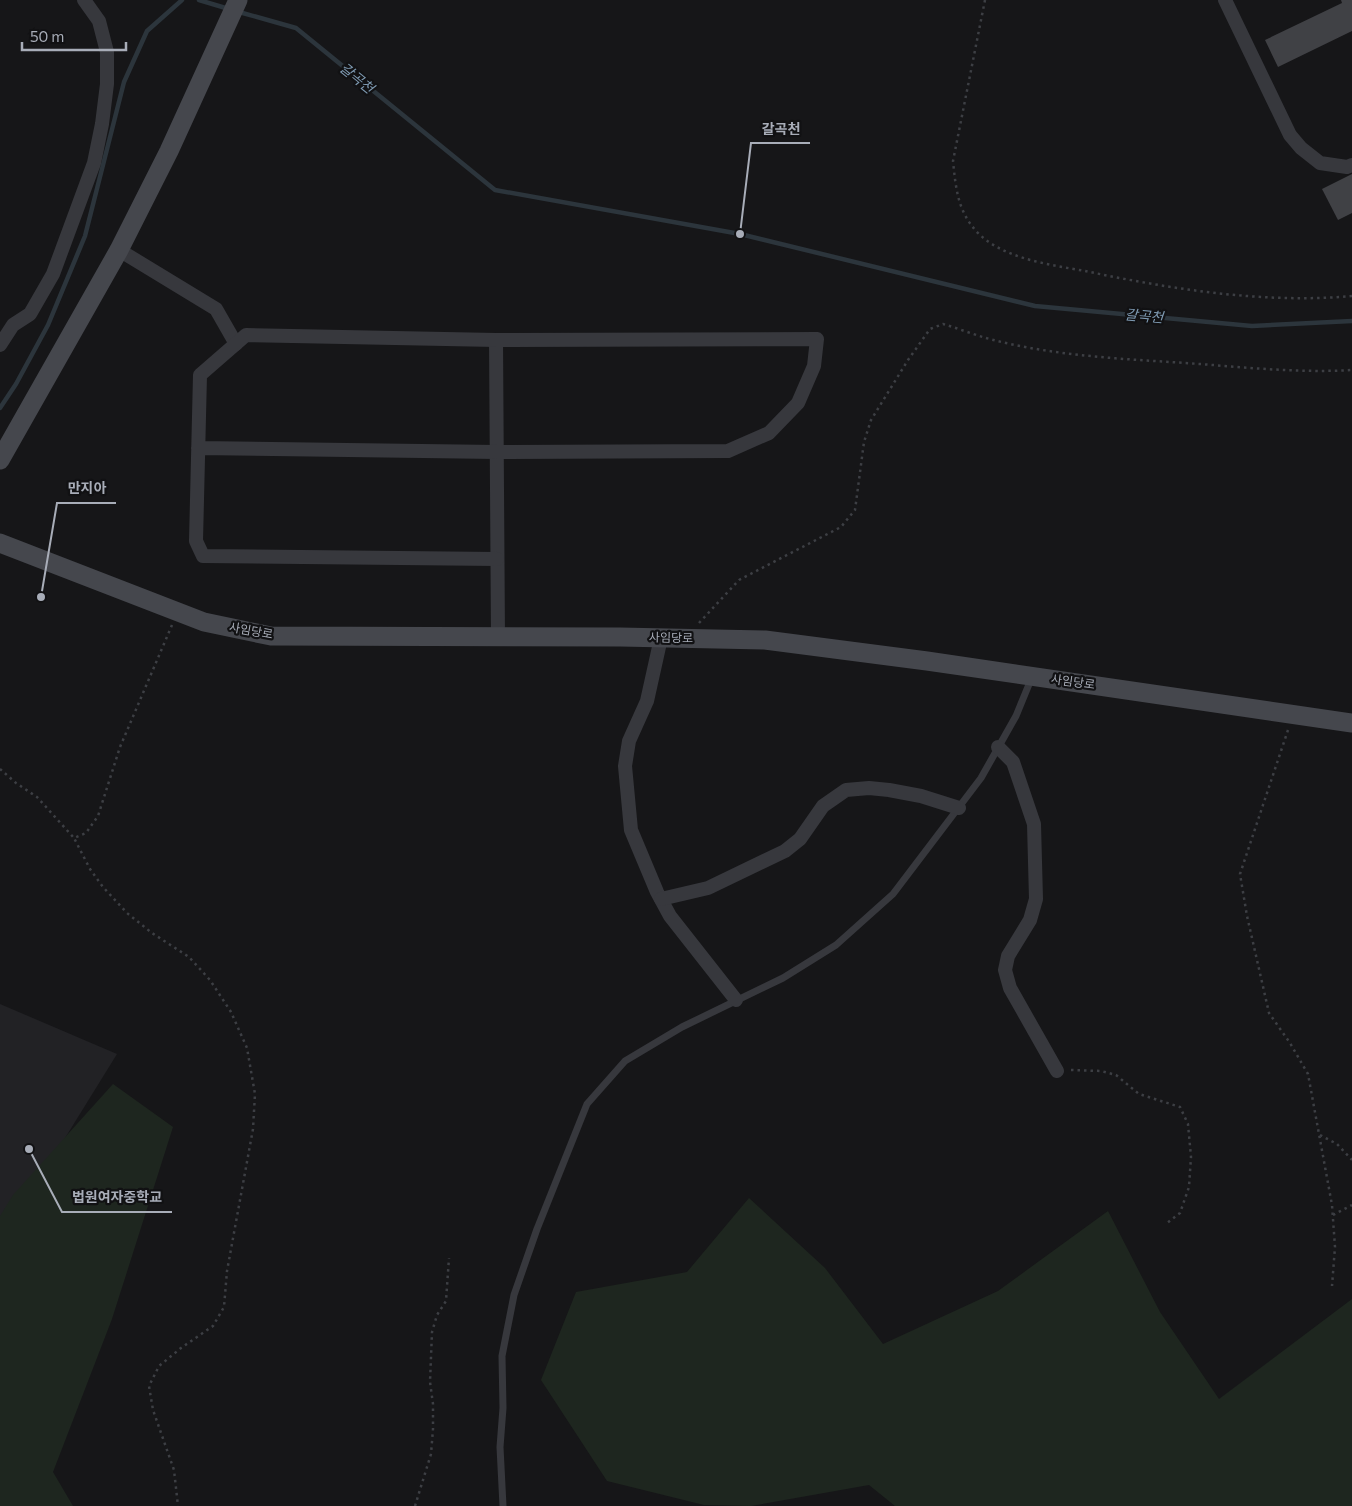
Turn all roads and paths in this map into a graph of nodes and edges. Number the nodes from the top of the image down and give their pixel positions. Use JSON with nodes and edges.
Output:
{"nodes":[{"id":1,"x":84,"y":0,"type":"edge"},
{"id":2,"x":238,"y":0,"type":"edge"},
{"id":3,"x":985,"y":0,"type":"edge"},
{"id":4,"x":1225,"y":0,"type":"edge"},
{"id":5,"x":1352,"y":165,"type":"edge"},
{"id":6,"x":119,"y":250,"type":"junction"},
{"id":7,"x":1352,"y":296,"type":"edge"},
{"id":8,"x":496,"y":340,"type":"junction"},
{"id":9,"x":236,"y":344,"type":"junction"},
{"id":10,"x":0,"y":345,"type":"edge"},
{"id":11,"x":1352,"y":370,"type":"edge"},
{"id":12,"x":198,"y":448,"type":"junction"},
{"id":13,"x":497,"y":452,"type":"junction"},
{"id":14,"x":0,"y":460,"type":"edge"},
{"id":15,"x":0,"y":542,"type":"edge"},
{"id":16,"x":497,"y":559,"type":"junction"},
{"id":17,"x":178,"y":612,"type":"junction"},
{"id":18,"x":498,"y":637,"type":"junction"},
{"id":19,"x":661,"y":638,"type":"junction"},
{"id":20,"x":690,"y":638,"type":"junction"},
{"id":21,"x":1032,"y":676,"type":"junction"},
{"id":22,"x":1294,"y":715,"type":"junction"},
{"id":23,"x":1352,"y":723,"type":"edge"},
{"id":24,"x":998,"y":747,"type":"junction"},
{"id":25,"x":0,"y":769,"type":"edge"},
{"id":26,"x":959,"y":808,"type":"junction"},
{"id":27,"x":74,"y":838,"type":"junction"},
{"id":28,"x":661,"y":899,"type":"junction"},
{"id":29,"x":736,"y":1000,"type":"junction"},
{"id":30,"x":1057,"y":1071,"type":"joint"},
{"id":31,"x":1320,"y":1135,"type":"junction"},
{"id":32,"x":1352,"y":1160,"type":"edge"},
{"id":33,"x":1352,"y":1205,"type":"edge"},
{"id":34,"x":1333,"y":1215,"type":"junction"},
{"id":35,"x":1167,"y":1223,"type":"dead end"},
{"id":36,"x":449,"y":1258,"type":"dead end"},
{"id":37,"x":1332,"y":1286,"type":"dead end"},
{"id":38,"x":178,"y":1506,"type":"edge"},
{"id":39,"x":415,"y":1506,"type":"edge"},
{"id":40,"x":503,"y":1506,"type":"edge"}],
"edges":[{"from":1,"to":10,"type":"street"},
{"from":2,"to":6,"type":"main road"},
{"from":3,"to":7,"type":"path"},
{"from":4,"to":5,"type":"street"},
{"from":6,"to":9,"type":"street"},
{"from":6,"to":14,"type":"main road"},
{"from":8,"to":9,"type":"street"},
{"from":8,"to":13,"type":"street"},
{"from":8,"to":13,"type":"street"},
{"from":9,"to":12,"type":"street"},
{"from":11,"to":20,"type":"path"},
{"from":12,"to":13,"type":"street"},
{"from":12,"to":16,"type":"street"},
{"from":13,"to":16,"type":"street"},
{"from":15,"to":17,"type":"main road","name":"사임당로"},
{"from":16,"to":18,"type":"street"},
{"from":17,"to":18,"type":"main road","name":"사임당로"},
{"from":17,"to":27,"type":"path"},
{"from":18,"to":19,"type":"main road","name":"사임당로"},
{"from":19,"to":20,"type":"main road","name":"사임당로"},
{"from":19,"to":28,"type":"street"},
{"from":20,"to":21,"type":"main road","name":"사임당로"},
{"from":21,"to":22,"type":"main road","name":"사임당로"},
{"from":21,"to":24,"type":"lane"},
{"from":22,"to":23,"type":"main road","name":"사임당로"},
{"from":22,"to":31,"type":"path"},
{"from":24,"to":26,"type":"lane"},
{"from":24,"to":30,"type":"street"},
{"from":25,"to":27,"type":"path"},
{"from":26,"to":28,"type":"street"},
{"from":26,"to":29,"type":"lane"},
{"from":27,"to":38,"type":"path"},
{"from":28,"to":29,"type":"street"},
{"from":29,"to":40,"type":"lane"},
{"from":30,"to":35,"type":"path"},
{"from":31,"to":32,"type":"path"},
{"from":31,"to":34,"type":"path"},
{"from":33,"to":34,"type":"path"},
{"from":34,"to":37,"type":"path"},
{"from":36,"to":39,"type":"path"}]}
